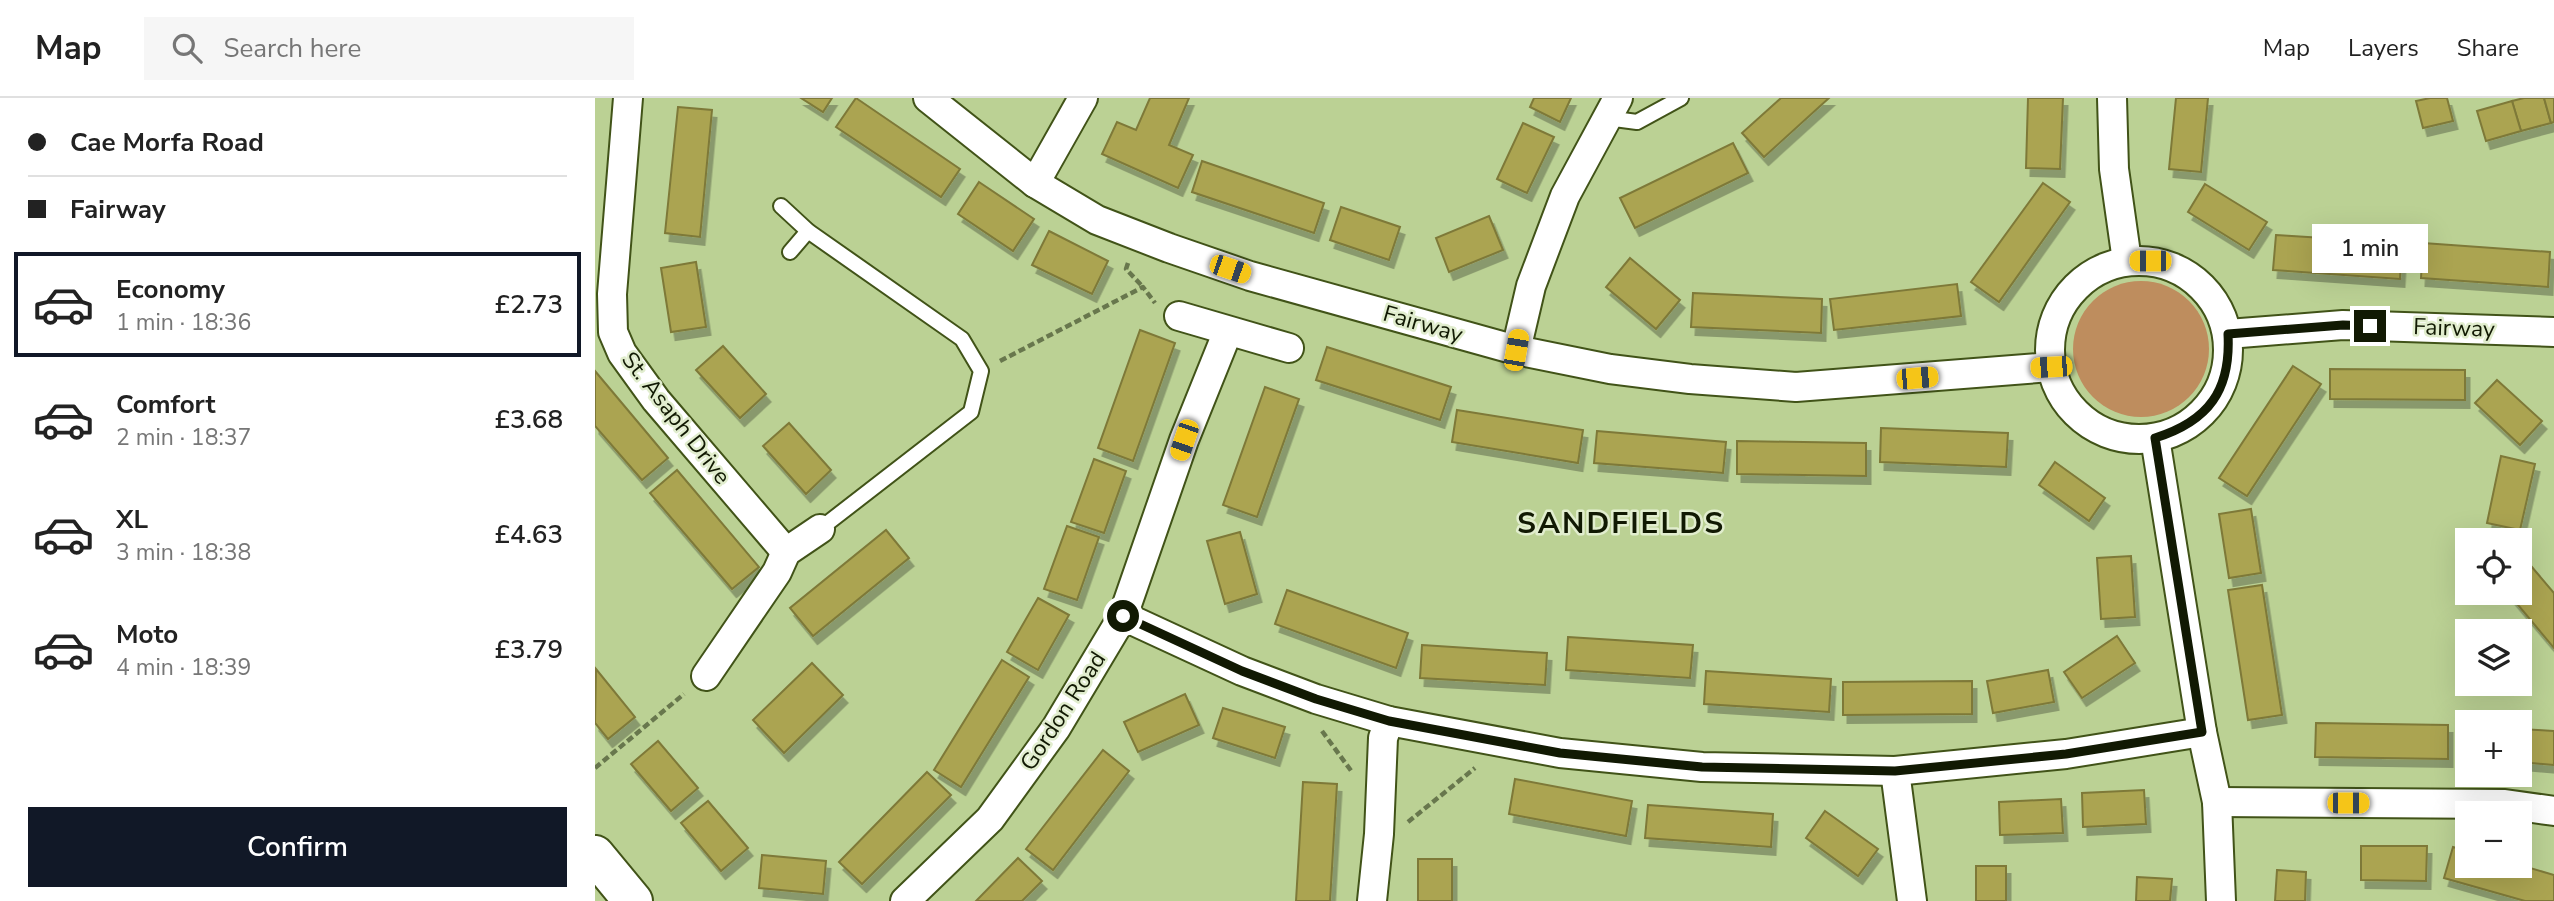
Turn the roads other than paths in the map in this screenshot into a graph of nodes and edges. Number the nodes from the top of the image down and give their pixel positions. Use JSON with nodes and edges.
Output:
{"nodes":[{"id":1,"x":628,"y":98,"type":"edge"},
{"id":2,"x":927,"y":98,"type":"edge"},
{"id":3,"x":1083,"y":98,"type":"edge"},
{"id":4,"x":1681,"y":98,"type":"edge"},
{"id":5,"x":2112,"y":98,"type":"edge"},
{"id":6,"x":1612,"y":108,"type":"edge"},
{"id":7,"x":1035,"y":183,"type":"junction"},
{"id":8,"x":781,"y":206,"type":"dead end"},
{"id":9,"x":809,"y":231,"type":"junction"},
{"id":10,"x":790,"y":252,"type":"dead end"},
{"id":11,"x":2127,"y":261,"type":"junction"},
{"id":12,"x":1179,"y":316,"type":"road end"},
{"id":13,"x":1228,"y":331,"type":"junction"},
{"id":14,"x":2554,"y":332,"type":"edge"},
{"id":15,"x":2228,"y":334,"type":"junction"},
{"id":16,"x":1289,"y":348,"type":"dead end"},
{"id":17,"x":1516,"y":350,"type":"junction"},
{"id":18,"x":2051,"y":367,"type":"junction"},
{"id":19,"x":2155,"y":438,"type":"junction"},
{"id":20,"x":820,"y":529,"type":"joint"},
{"id":21,"x":781,"y":562,"type":"junction"},
{"id":22,"x":1123,"y":616,"type":"junction"},
{"id":23,"x":706,"y":676,"type":"road end"},
{"id":24,"x":1389,"y":721,"type":"junction"},
{"id":25,"x":2202,"y":732,"type":"junction"},
{"id":26,"x":1895,"y":771,"type":"junction"},
{"id":27,"x":2217,"y":802,"type":"junction"},
{"id":28,"x":2554,"y":811,"type":"edge"},
{"id":29,"x":595,"y":855,"type":"edge"},
{"id":30,"x":633,"y":901,"type":"edge"},
{"id":31,"x":905,"y":901,"type":"edge"},
{"id":32,"x":1372,"y":901,"type":"edge"},
{"id":33,"x":1912,"y":901,"type":"edge"},
{"id":34,"x":2221,"y":901,"type":"edge"}],
"edges":[{"from":1,"to":21,"type":"street","name":"St. Asaph Drive"},
{"from":2,"to":7,"type":"street","name":"Fairway"},
{"from":3,"to":7,"type":"street"},
{"from":4,"to":6,"type":"lane"},
{"from":5,"to":11,"type":"street"},
{"from":6,"to":17,"type":"street"},
{"from":7,"to":17,"type":"street","name":"Fairway"},
{"from":8,"to":9,"type":"lane"},
{"from":9,"to":10,"type":"lane"},
{"from":9,"to":20,"type":"lane"},
{"from":11,"to":15,"type":"street"},
{"from":11,"to":18,"type":"street"},
{"from":12,"to":13,"type":"street"},
{"from":13,"to":16,"type":"street"},
{"from":13,"to":22,"type":"street","name":"Gordon Road"},
{"from":14,"to":15,"type":"street","name":"Fairway"},
{"from":15,"to":19,"type":"street"},
{"from":17,"to":18,"type":"street","name":"Fairway"},
{"from":18,"to":19,"type":"street"},
{"from":19,"to":25,"type":"street"},
{"from":20,"to":21,"type":"street"},
{"from":21,"to":23,"type":"street"},
{"from":22,"to":24,"type":"street"},
{"from":22,"to":31,"type":"street","name":"Gordon Road"},
{"from":24,"to":26,"type":"street"},
{"from":24,"to":32,"type":"street"},
{"from":25,"to":26,"type":"street"},
{"from":25,"to":27,"type":"street"},
{"from":26,"to":33,"type":"street"},
{"from":27,"to":28,"type":"street"},
{"from":27,"to":34,"type":"street"},
{"from":29,"to":30,"type":"street"}]}
